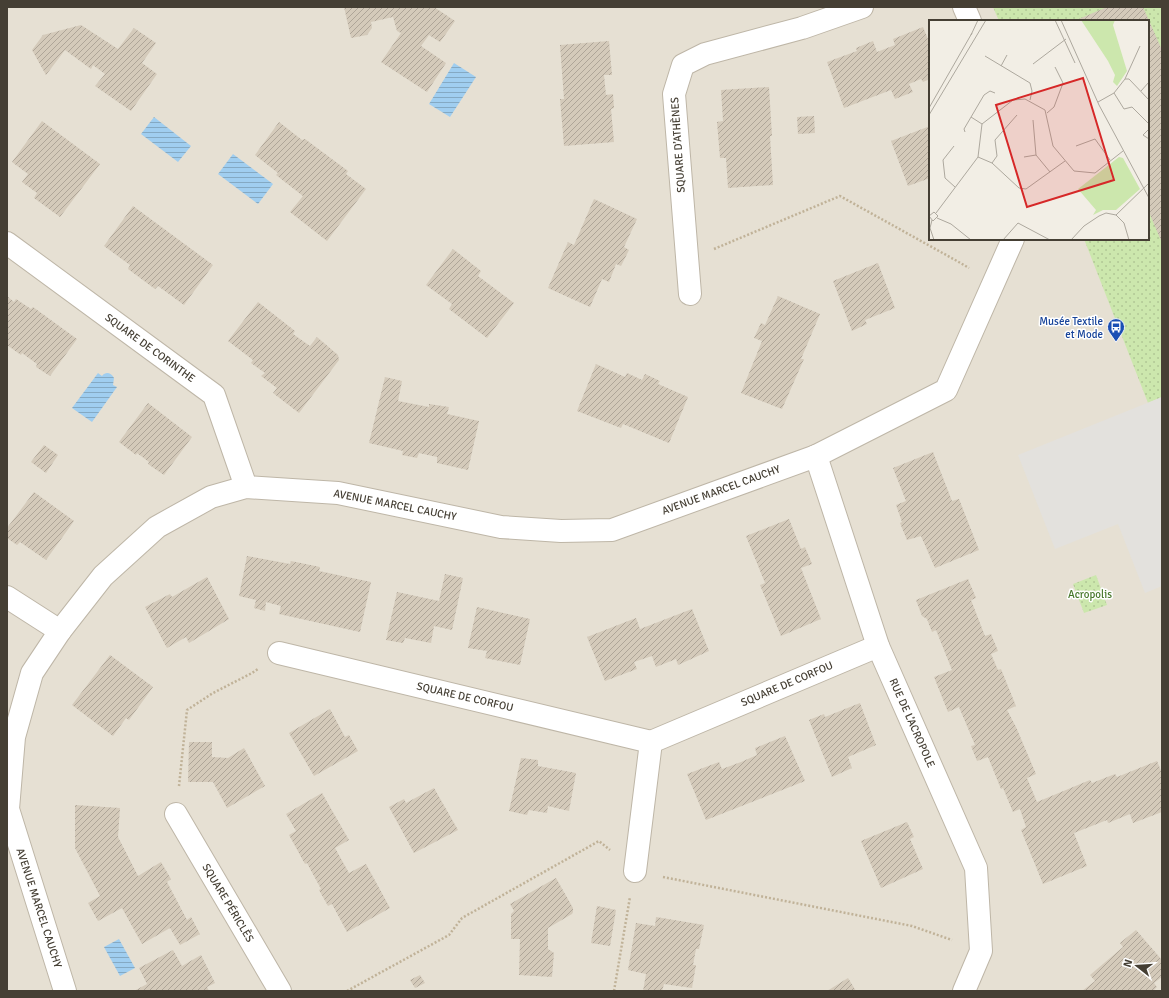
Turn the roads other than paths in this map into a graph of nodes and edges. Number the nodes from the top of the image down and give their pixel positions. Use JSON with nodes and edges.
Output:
{"nodes":[{"id":1,"x":862,"y":7,"type":"edge"},
{"id":2,"x":964,"y":7,"type":"edge"},
{"id":3,"x":970,"y":20,"type":"edge"},
{"id":4,"x":1013,"y":240,"type":"edge"},
{"id":5,"x":7,"y":243,"type":"edge"},
{"id":6,"x":690,"y":294,"type":"dead end"},
{"id":7,"x":816,"y":456,"type":"junction"},
{"id":8,"x":246,"y":486,"type":"junction"},
{"id":9,"x":7,"y":597,"type":"edge"},
{"id":10,"x":60,"y":631,"type":"junction"},
{"id":11,"x":878,"y":646,"type":"junction"},
{"id":12,"x":279,"y":653,"type":"road end"},
{"id":13,"x":651,"y":742,"type":"junction"},
{"id":14,"x":176,"y":814,"type":"road end"},
{"id":15,"x":635,"y":871,"type":"road end"},
{"id":16,"x":65,"y":991,"type":"edge"},
{"id":17,"x":280,"y":991,"type":"edge"},
{"id":18,"x":964,"y":991,"type":"edge"}],
"edges":[{"from":1,"to":6,"type":"street","name":"SQUARE D’ATHÈNES"},
{"from":2,"to":3,"type":"street"},
{"from":4,"to":7,"type":"street","name":"AVENUE MARCEL CAUCHY"},
{"from":5,"to":8,"type":"street","name":"SQUARE DE CORINTHE"},
{"from":7,"to":8,"type":"street","name":"AVENUE MARCEL CAUCHY"},
{"from":7,"to":11,"type":"street","name":"RUE DE L’ACROPOLE"},
{"from":8,"to":10,"type":"street","name":"AVENUE MARCEL CAUCHY"},
{"from":9,"to":10,"type":"street"},
{"from":10,"to":16,"type":"street","name":"AVENUE MARCEL CAUCHY"},
{"from":11,"to":13,"type":"street","name":"SQUARE DE CORFOU"},
{"from":11,"to":18,"type":"street","name":"RUE DE L’ACROPOLE"},
{"from":12,"to":13,"type":"street","name":"SQUARE DE CORFOU"},
{"from":13,"to":15,"type":"street"},
{"from":14,"to":17,"type":"street","name":"SQUARE PÉRICLÈS"}]}
